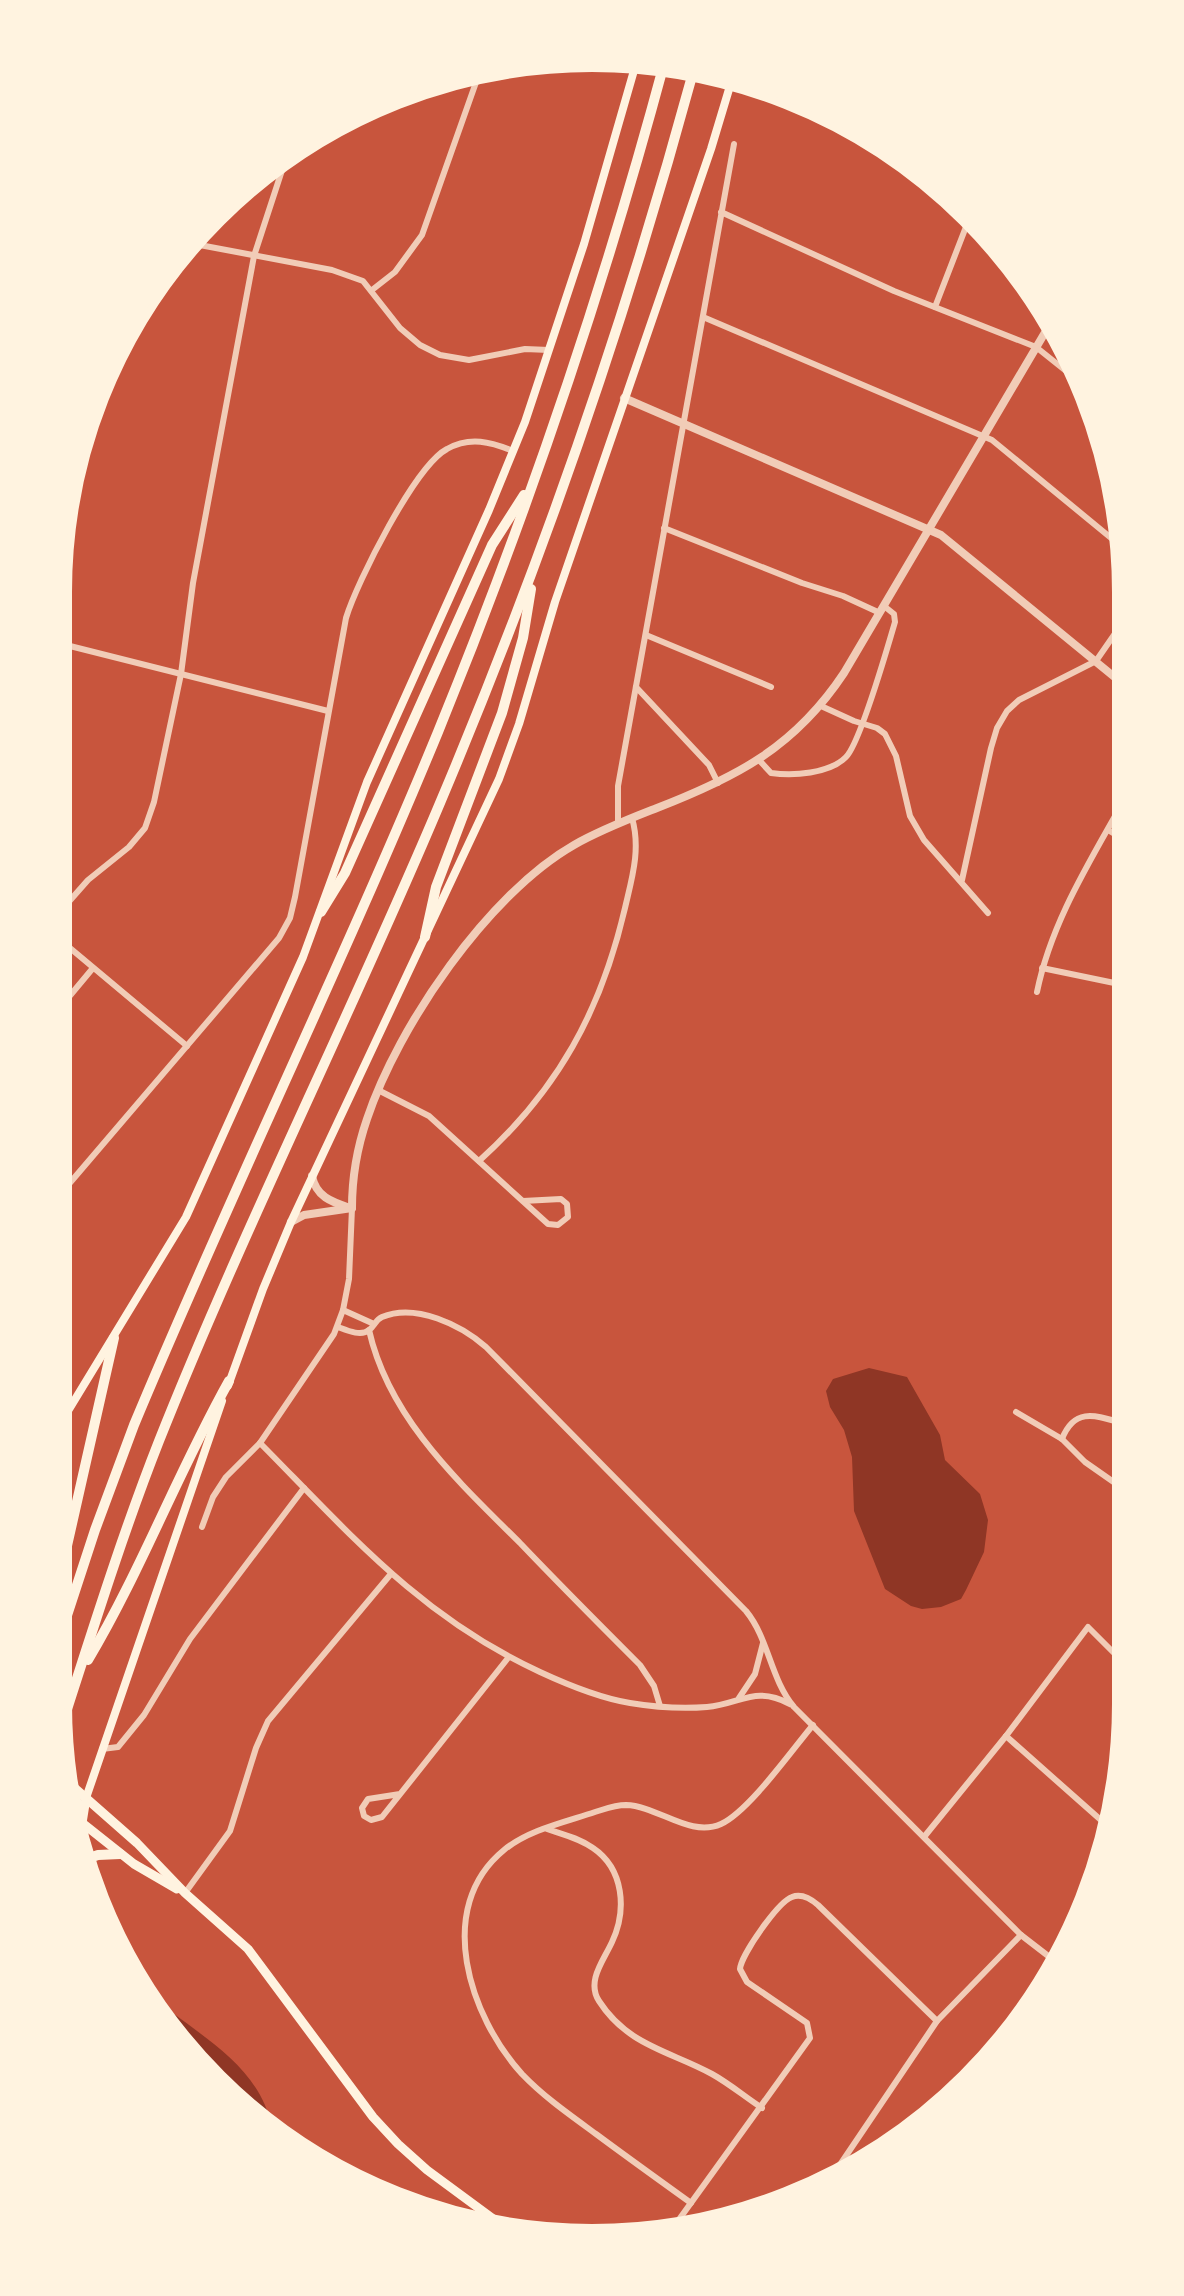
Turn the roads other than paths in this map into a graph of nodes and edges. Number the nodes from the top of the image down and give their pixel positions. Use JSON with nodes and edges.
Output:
{"nodes":[{"id":1,"x":634,"y":70,"type":"edge"},
{"id":2,"x":662,"y":72,"type":"edge"},
{"id":3,"x":692,"y":78,"type":"edge"},
{"id":4,"x":477,"y":81,"type":"edge"},
{"id":5,"x":730,"y":86,"type":"edge"},
{"id":6,"x":734,"y":144,"type":"dead end"},
{"id":7,"x":282,"y":169,"type":"edge"},
{"id":8,"x":721,"y":212,"type":"junction"},
{"id":9,"x":967,"y":225,"type":"edge"},
{"id":10,"x":199,"y":245,"type":"edge"},
{"id":11,"x":254,"y":256,"type":"junction"},
{"id":12,"x":372,"y":290,"type":"junction"},
{"id":13,"x":935,"y":307,"type":"junction"},
{"id":14,"x":703,"y":317,"type":"junction"},
{"id":15,"x":1046,"y":330,"type":"edge"},
{"id":16,"x":1036,"y":347,"type":"junction"},
{"id":17,"x":549,"y":350,"type":"junction"},
{"id":18,"x":1068,"y":373,"type":"edge"},
{"id":19,"x":624,"y":398,"type":"junction"},
{"id":20,"x":684,"y":424,"type":"junction"},
{"id":21,"x":984,"y":436,"type":"junction"},
{"id":22,"x":513,"y":451,"type":"junction"},
{"id":23,"x":535,"y":477,"type":"junction"},
{"id":24,"x":664,"y":528,"type":"junction"},
{"id":25,"x":930,"y":529,"type":"junction"},
{"id":26,"x":1113,"y":540,"type":"edge"},
{"id":27,"x":535,"y":564,"type":"junction"},
{"id":28,"x":882,"y":610,"type":"junction"},
{"id":29,"x":1116,"y":632,"type":"edge"},
{"id":30,"x":646,"y":635,"type":"junction"},
{"id":31,"x":68,"y":646,"type":"edge"},
{"id":32,"x":1096,"y":661,"type":"junction"},
{"id":33,"x":181,"y":674,"type":"junction"},
{"id":34,"x":1116,"y":678,"type":"edge"},
{"id":35,"x":636,"y":687,"type":"junction"},
{"id":36,"x":771,"y":687,"type":"dead end"},
{"id":37,"x":821,"y":706,"type":"junction"},
{"id":38,"x":328,"y":711,"type":"junction"},
{"id":39,"x":862,"y":724,"type":"junction"},
{"id":40,"x":759,"y":760,"type":"junction"},
{"id":41,"x":718,"y":783,"type":"junction"},
{"id":42,"x":1116,"y":815,"type":"edge"},
{"id":43,"x":632,"y":818,"type":"junction"},
{"id":44,"x":618,"y":824,"type":"junction"},
{"id":45,"x":1108,"y":830,"type":"junction"},
{"id":46,"x":1116,"y":835,"type":"edge"},
{"id":47,"x":962,"y":880,"type":"junction"},
{"id":48,"x":68,"y":903,"type":"edge"},
{"id":49,"x":321,"y":912,"type":"junction"},
{"id":50,"x":988,"y":913,"type":"dead end"},
{"id":51,"x":425,"y":937,"type":"junction"},
{"id":52,"x":68,"y":947,"type":"edge"},
{"id":53,"x":93,"y":968,"type":"junction"},
{"id":54,"x":1042,"y":968,"type":"junction"},
{"id":55,"x":1116,"y":983,"type":"edge"},
{"id":56,"x":1037,"y":992,"type":"dead end"},
{"id":57,"x":68,"y":998,"type":"edge"},
{"id":58,"x":187,"y":1046,"type":"junction"},
{"id":59,"x":378,"y":1090,"type":"junction"},
{"id":60,"x":479,"y":1161,"type":"junction"},
{"id":61,"x":312,"y":1176,"type":"junction"},
{"id":62,"x":68,"y":1185,"type":"edge"},
{"id":63,"x":523,"y":1201,"type":"junction"},
{"id":64,"x":352,"y":1208,"type":"junction"},
{"id":65,"x":291,"y":1222,"type":"junction"},
{"id":66,"x":343,"y":1310,"type":"junction"},
{"id":67,"x":374,"y":1324,"type":"junction"},
{"id":68,"x":338,"y":1327,"type":"junction"},
{"id":69,"x":369,"y":1330,"type":"junction"},
{"id":70,"x":114,"y":1338,"type":"junction"},
{"id":71,"x":229,"y":1381,"type":"junction"},
{"id":72,"x":68,"y":1411,"type":"edge"},
{"id":73,"x":1016,"y":1412,"type":"dead end"},
{"id":74,"x":1116,"y":1422,"type":"edge"},
{"id":75,"x":1062,"y":1439,"type":"junction"},
{"id":76,"x":260,"y":1443,"type":"junction"},
{"id":77,"x":1116,"y":1484,"type":"edge"},
{"id":78,"x":304,"y":1488,"type":"junction"},
{"id":79,"x":202,"y":1527,"type":"dead end"},
{"id":80,"x":68,"y":1541,"type":"edge"},
{"id":81,"x":390,"y":1575,"type":"junction"},
{"id":82,"x":68,"y":1612,"type":"edge"},
{"id":83,"x":763,"y":1639,"type":"junction"},
{"id":84,"x":1116,"y":1655,"type":"edge"},
{"id":85,"x":508,"y":1658,"type":"junction"},
{"id":86,"x":78,"y":1676,"type":"junction"},
{"id":87,"x":738,"y":1699,"type":"junction"},
{"id":88,"x":68,"y":1706,"type":"edge"},
{"id":89,"x":660,"y":1706,"type":"junction"},
{"id":90,"x":794,"y":1707,"type":"junction"},
{"id":91,"x":813,"y":1725,"type":"junction"},
{"id":92,"x":1006,"y":1736,"type":"junction"},
{"id":93,"x":102,"y":1749,"type":"junction"},
{"id":94,"x":75,"y":1788,"type":"edge"},
{"id":95,"x":400,"y":1794,"type":"junction"},
{"id":96,"x":86,"y":1798,"type":"junction"},
{"id":97,"x":80,"y":1817,"type":"edge"},
{"id":98,"x":1103,"y":1822,"type":"edge"},
{"id":99,"x":82,"y":1823,"type":"edge"},
{"id":100,"x":546,"y":1829,"type":"junction"},
{"id":101,"x":924,"y":1837,"type":"junction"},
{"id":102,"x":120,"y":1854,"type":"junction"},
{"id":103,"x":90,"y":1858,"type":"edge"},
{"id":104,"x":185,"y":1893,"type":"junction"},
{"id":105,"x":1021,"y":1935,"type":"junction"},
{"id":106,"x":1050,"y":1958,"type":"edge"},
{"id":107,"x":937,"y":2021,"type":"junction"},
{"id":108,"x":762,"y":2108,"type":"junction"},
{"id":109,"x":839,"y":2166,"type":"edge"},
{"id":110,"x":691,"y":2203,"type":"junction"},
{"id":111,"x":493,"y":2218,"type":"edge"},
{"id":112,"x":678,"y":2221,"type":"edge"}],
"edges":[{"from":1,"to":17,"type":"main road"},
{"from":2,"to":23,"type":"highway"},
{"from":3,"to":27,"type":"highway"},
{"from":4,"to":12,"type":"street"},
{"from":5,"to":19,"type":"main road"},
{"from":6,"to":8,"type":"street"},
{"from":7,"to":11,"type":"street"},
{"from":8,"to":13,"type":"street"},
{"from":8,"to":14,"type":"street"},
{"from":9,"to":13,"type":"street"},
{"from":10,"to":11,"type":"street"},
{"from":11,"to":12,"type":"street"},
{"from":11,"to":33,"type":"street"},
{"from":12,"to":17,"type":"street"},
{"from":13,"to":16,"type":"street"},
{"from":14,"to":20,"type":"street"},
{"from":14,"to":21,"type":"street"},
{"from":15,"to":16,"type":"street"},
{"from":16,"to":18,"type":"street"},
{"from":16,"to":21,"type":"street"},
{"from":17,"to":22,"type":"main road"},
{"from":19,"to":20,"type":"street"},
{"from":19,"to":51,"type":"main road"},
{"from":20,"to":24,"type":"street"},
{"from":20,"to":25,"type":"street"},
{"from":21,"to":25,"type":"street"},
{"from":21,"to":26,"type":"street"},
{"from":22,"to":38,"type":"street"},
{"from":22,"to":49,"type":"main road"},
{"from":23,"to":49,"type":"highway"},
{"from":23,"to":82,"type":"highway"},
{"from":24,"to":28,"type":"street"},
{"from":24,"to":30,"type":"street"},
{"from":25,"to":28,"type":"street"},
{"from":25,"to":32,"type":"street"},
{"from":27,"to":51,"type":"highway"},
{"from":27,"to":86,"type":"highway"},
{"from":28,"to":37,"type":"street"},
{"from":28,"to":39,"type":"street"},
{"from":29,"to":32,"type":"street"},
{"from":30,"to":35,"type":"street"},
{"from":30,"to":36,"type":"street"},
{"from":31,"to":33,"type":"street"},
{"from":32,"to":34,"type":"street"},
{"from":32,"to":47,"type":"street"},
{"from":33,"to":38,"type":"street"},
{"from":33,"to":48,"type":"street"},
{"from":35,"to":41,"type":"street"},
{"from":35,"to":44,"type":"street"},
{"from":37,"to":39,"type":"street"},
{"from":37,"to":40,"type":"street"},
{"from":38,"to":58,"type":"street"},
{"from":39,"to":40,"type":"street"},
{"from":39,"to":47,"type":"street"},
{"from":40,"to":41,"type":"street"},
{"from":41,"to":43,"type":"street"},
{"from":42,"to":45,"type":"street"},
{"from":43,"to":44,"type":"street"},
{"from":43,"to":60,"type":"street"},
{"from":44,"to":59,"type":"street"},
{"from":45,"to":46,"type":"street"},
{"from":45,"to":54,"type":"street"},
{"from":47,"to":50,"type":"street"},
{"from":49,"to":70,"type":"main road"},
{"from":51,"to":61,"type":"main road"},
{"from":52,"to":53,"type":"street"},
{"from":53,"to":57,"type":"street"},
{"from":53,"to":58,"type":"street"},
{"from":54,"to":55,"type":"street"},
{"from":54,"to":56,"type":"street"},
{"from":58,"to":62,"type":"street"},
{"from":59,"to":60,"type":"street"},
{"from":59,"to":64,"type":"street"},
{"from":60,"to":63,"type":"street"},
{"from":61,"to":64,"type":"street"},
{"from":61,"to":65,"type":"main road"},
{"from":63,"to":63,"type":"street"},
{"from":64,"to":65,"type":"street"},
{"from":64,"to":66,"type":"street"},
{"from":65,"to":71,"type":"main road"},
{"from":66,"to":67,"type":"street"},
{"from":66,"to":68,"type":"street"},
{"from":67,"to":69,"type":"street"},
{"from":67,"to":83,"type":"street"},
{"from":68,"to":69,"type":"street"},
{"from":68,"to":76,"type":"street"},
{"from":69,"to":89,"type":"street"},
{"from":70,"to":72,"type":"main road"},
{"from":70,"to":80,"type":"highway"},
{"from":71,"to":86,"type":"highway"},
{"from":71,"to":93,"type":"main road"},
{"from":73,"to":75,"type":"street"},
{"from":74,"to":75,"type":"street"},
{"from":75,"to":77,"type":"street"},
{"from":76,"to":78,"type":"street"},
{"from":76,"to":79,"type":"street"},
{"from":78,"to":81,"type":"street"},
{"from":78,"to":93,"type":"street"},
{"from":81,"to":85,"type":"street"},
{"from":81,"to":104,"type":"street"},
{"from":83,"to":87,"type":"street"},
{"from":83,"to":90,"type":"street"},
{"from":84,"to":92,"type":"street"},
{"from":85,"to":89,"type":"street"},
{"from":85,"to":95,"type":"street"},
{"from":86,"to":88,"type":"highway"},
{"from":87,"to":89,"type":"street"},
{"from":87,"to":90,"type":"street"},
{"from":90,"to":91,"type":"street"},
{"from":91,"to":100,"type":"street"},
{"from":91,"to":101,"type":"street"},
{"from":92,"to":98,"type":"street"},
{"from":92,"to":101,"type":"street"},
{"from":93,"to":96,"type":"main road"},
{"from":94,"to":96,"type":"main road"},
{"from":95,"to":95,"type":"street"},
{"from":96,"to":97,"type":"main road"},
{"from":96,"to":104,"type":"main road"},
{"from":99,"to":102,"type":"main road"},
{"from":100,"to":108,"type":"street"},
{"from":100,"to":110,"type":"street"},
{"from":101,"to":105,"type":"street"},
{"from":102,"to":103,"type":"highway"},
{"from":102,"to":104,"type":"main road"},
{"from":104,"to":111,"type":"main road"},
{"from":105,"to":106,"type":"street"},
{"from":105,"to":107,"type":"street"},
{"from":107,"to":108,"type":"street"},
{"from":107,"to":109,"type":"street"},
{"from":108,"to":110,"type":"street"},
{"from":110,"to":112,"type":"street"}]}
